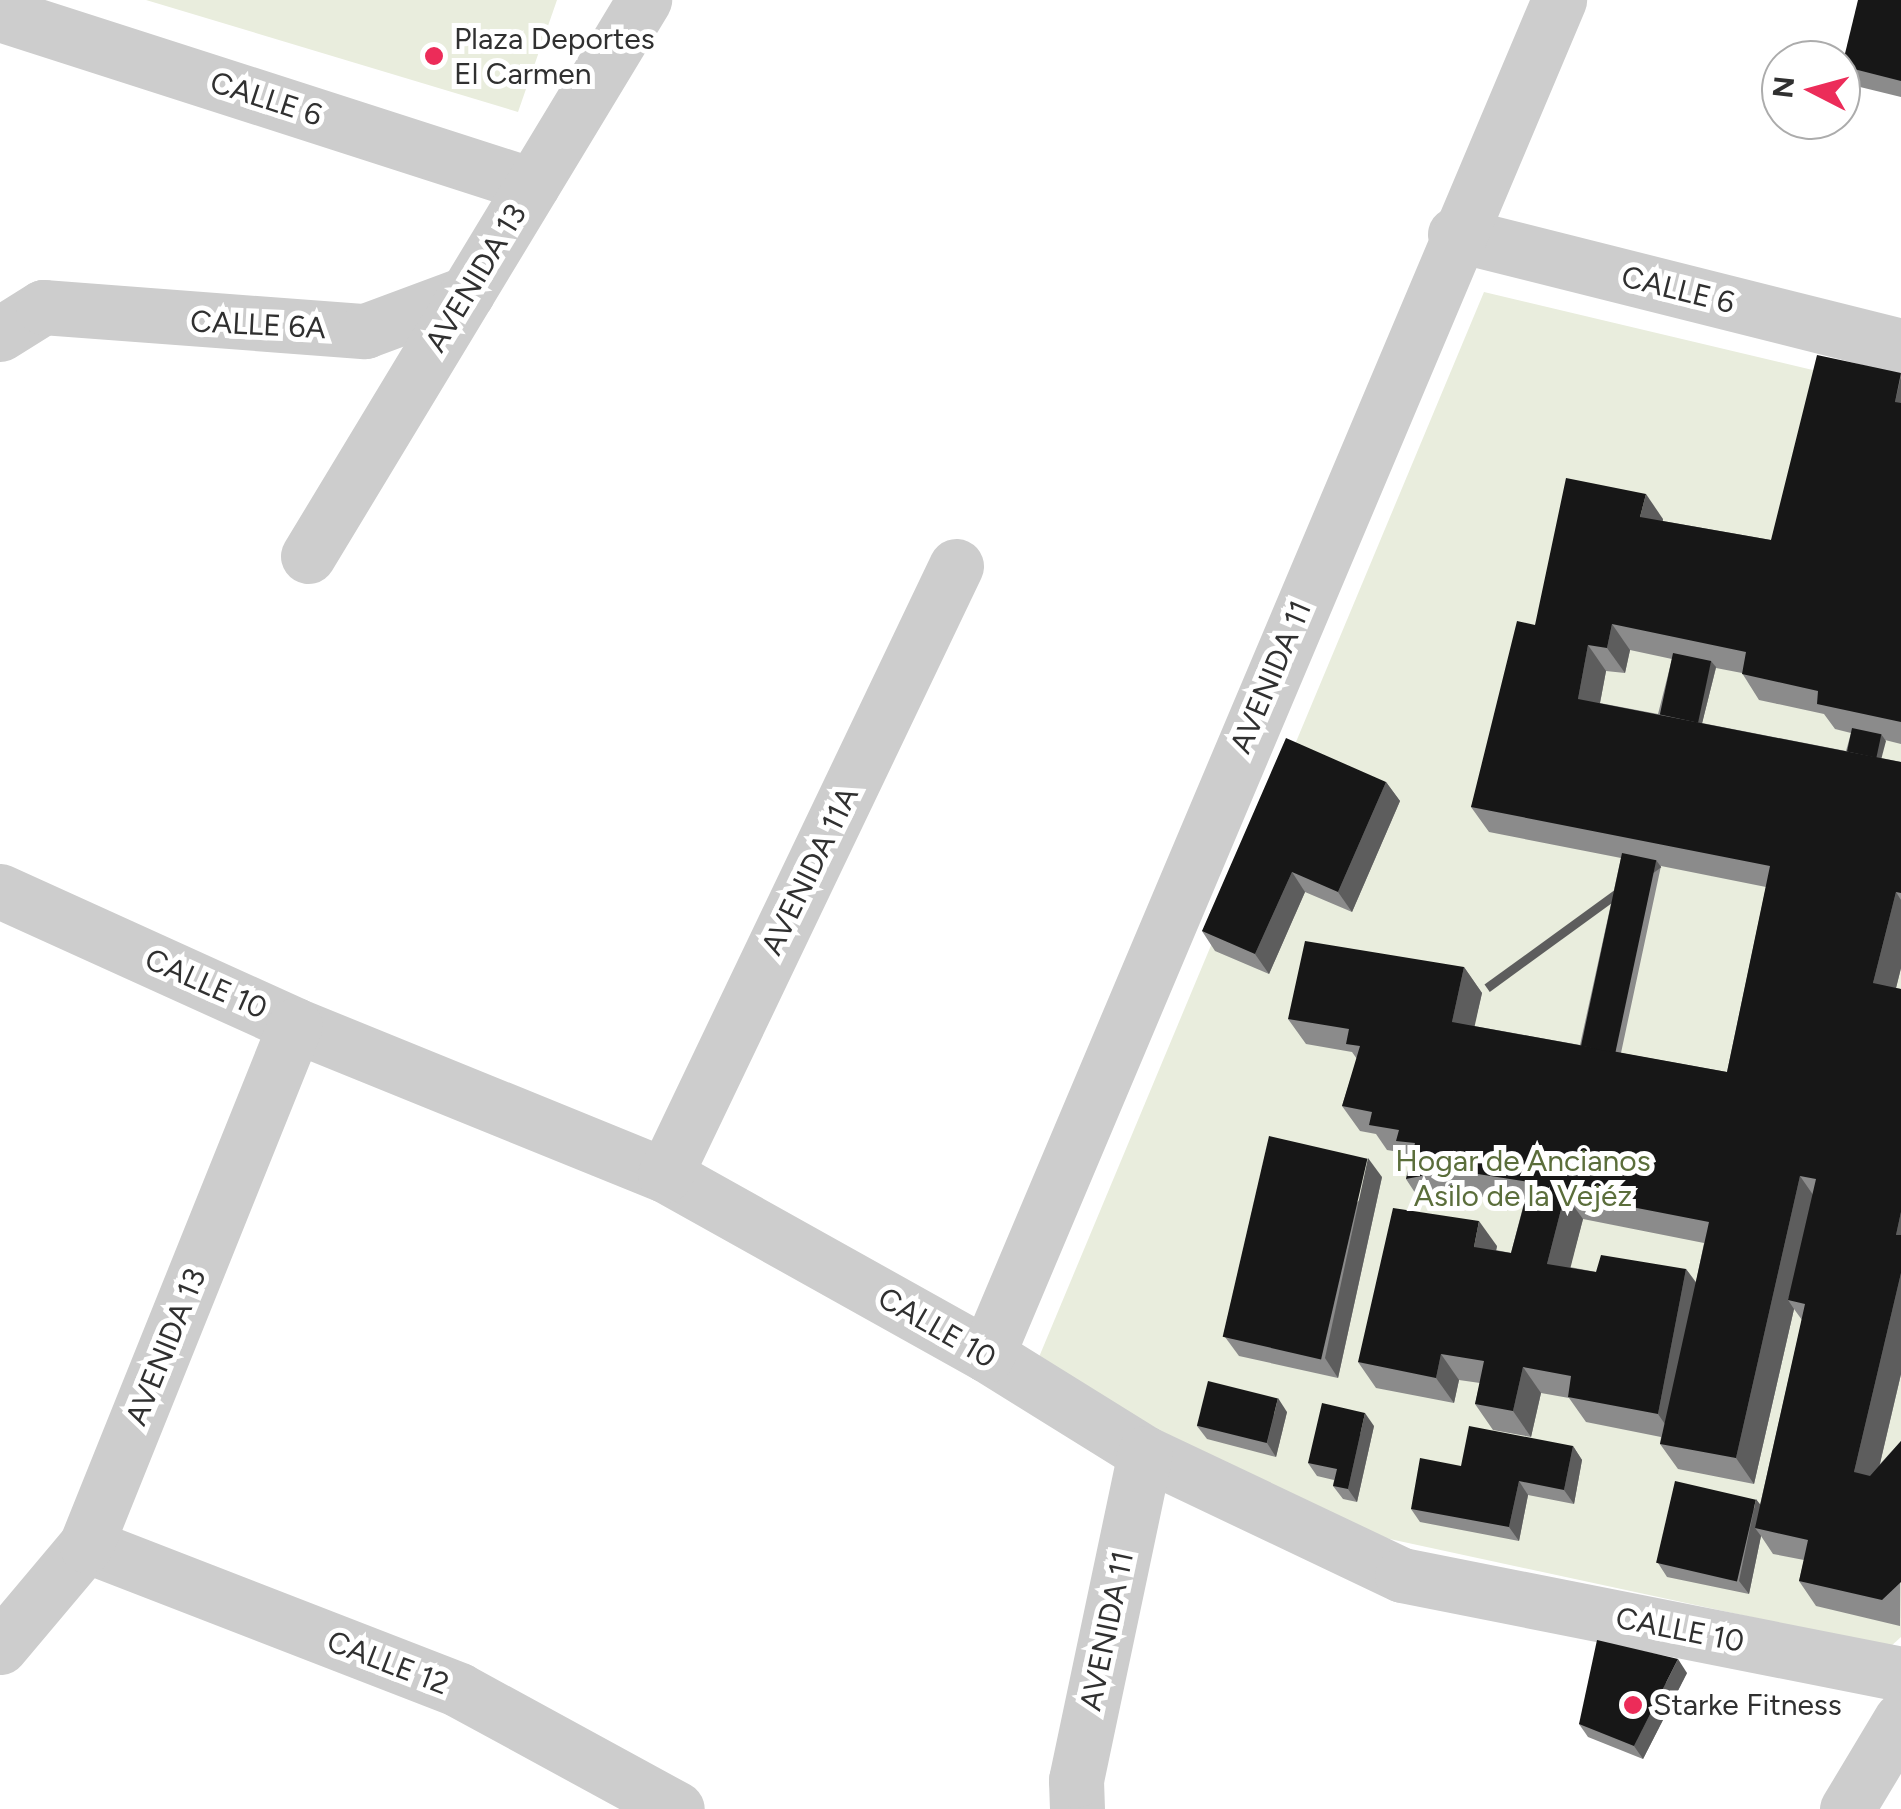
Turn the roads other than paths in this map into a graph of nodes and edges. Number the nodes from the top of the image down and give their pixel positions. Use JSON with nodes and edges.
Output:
{"nodes":[{"id":1,"x":644,"y":0,"type":"edge"},
{"id":2,"x":1558,"y":0,"type":"edge"},
{"id":3,"x":0,"y":14,"type":"edge"},
{"id":4,"x":532,"y":184,"type":"junction"},
{"id":5,"x":1454,"y":234,"type":"junction"},
{"id":6,"x":467,"y":293,"type":"junction"},
{"id":7,"x":22,"y":321,"type":"edge"},
{"id":8,"x":1901,"y":346,"type":"edge"},
{"id":9,"x":308,"y":556,"type":"dead end"},
{"id":10,"x":956,"y":566,"type":"dead end"},
{"id":11,"x":0,"y":891,"type":"edge"},
{"id":12,"x":295,"y":1024,"type":"junction"},
{"id":13,"x":665,"y":1175,"type":"junction"},
{"id":14,"x":987,"y":1356,"type":"junction"},
{"id":15,"x":1145,"y":1453,"type":"junction"},
{"id":16,"x":86,"y":1545,"type":"junction"},
{"id":17,"x":0,"y":1647,"type":"edge"},
{"id":18,"x":1901,"y":1674,"type":"edge"},
{"id":19,"x":1901,"y":1719,"type":"edge"},
{"id":20,"x":678,"y":1809,"type":"edge"},
{"id":21,"x":1077,"y":1809,"type":"edge"},
{"id":22,"x":1847,"y":1809,"type":"edge"}],
"edges":[{"from":1,"to":4,"type":"street","name":"AVENIDA 13"},
{"from":2,"to":5,"type":"street","name":"AVENIDA 11"},
{"from":3,"to":4,"type":"street","name":"CALLE 6"},
{"from":4,"to":6,"type":"street","name":"AVENIDA 13"},
{"from":5,"to":8,"type":"street","name":"CALLE 6"},
{"from":5,"to":14,"type":"street","name":"AVENIDA 11"},
{"from":6,"to":7,"type":"street","name":"CALLE 6A"},
{"from":6,"to":9,"type":"street","name":"AVENIDA 13"},
{"from":10,"to":13,"type":"street","name":"AVENIDA 11A"},
{"from":11,"to":12,"type":"street","name":"CALLE 10"},
{"from":12,"to":13,"type":"street","name":"CALLE 10"},
{"from":12,"to":16,"type":"street","name":"AVENIDA 13"},
{"from":13,"to":14,"type":"street","name":"CALLE 10"},
{"from":14,"to":15,"type":"street","name":"CALLE 10"},
{"from":15,"to":18,"type":"street","name":"CALLE 10"},
{"from":15,"to":21,"type":"street","name":"AVENIDA 11"},
{"from":16,"to":17,"type":"street","name":"AVENIDA 13"},
{"from":16,"to":20,"type":"street","name":"CALLE 12"},
{"from":19,"to":22,"type":"street"}]}
